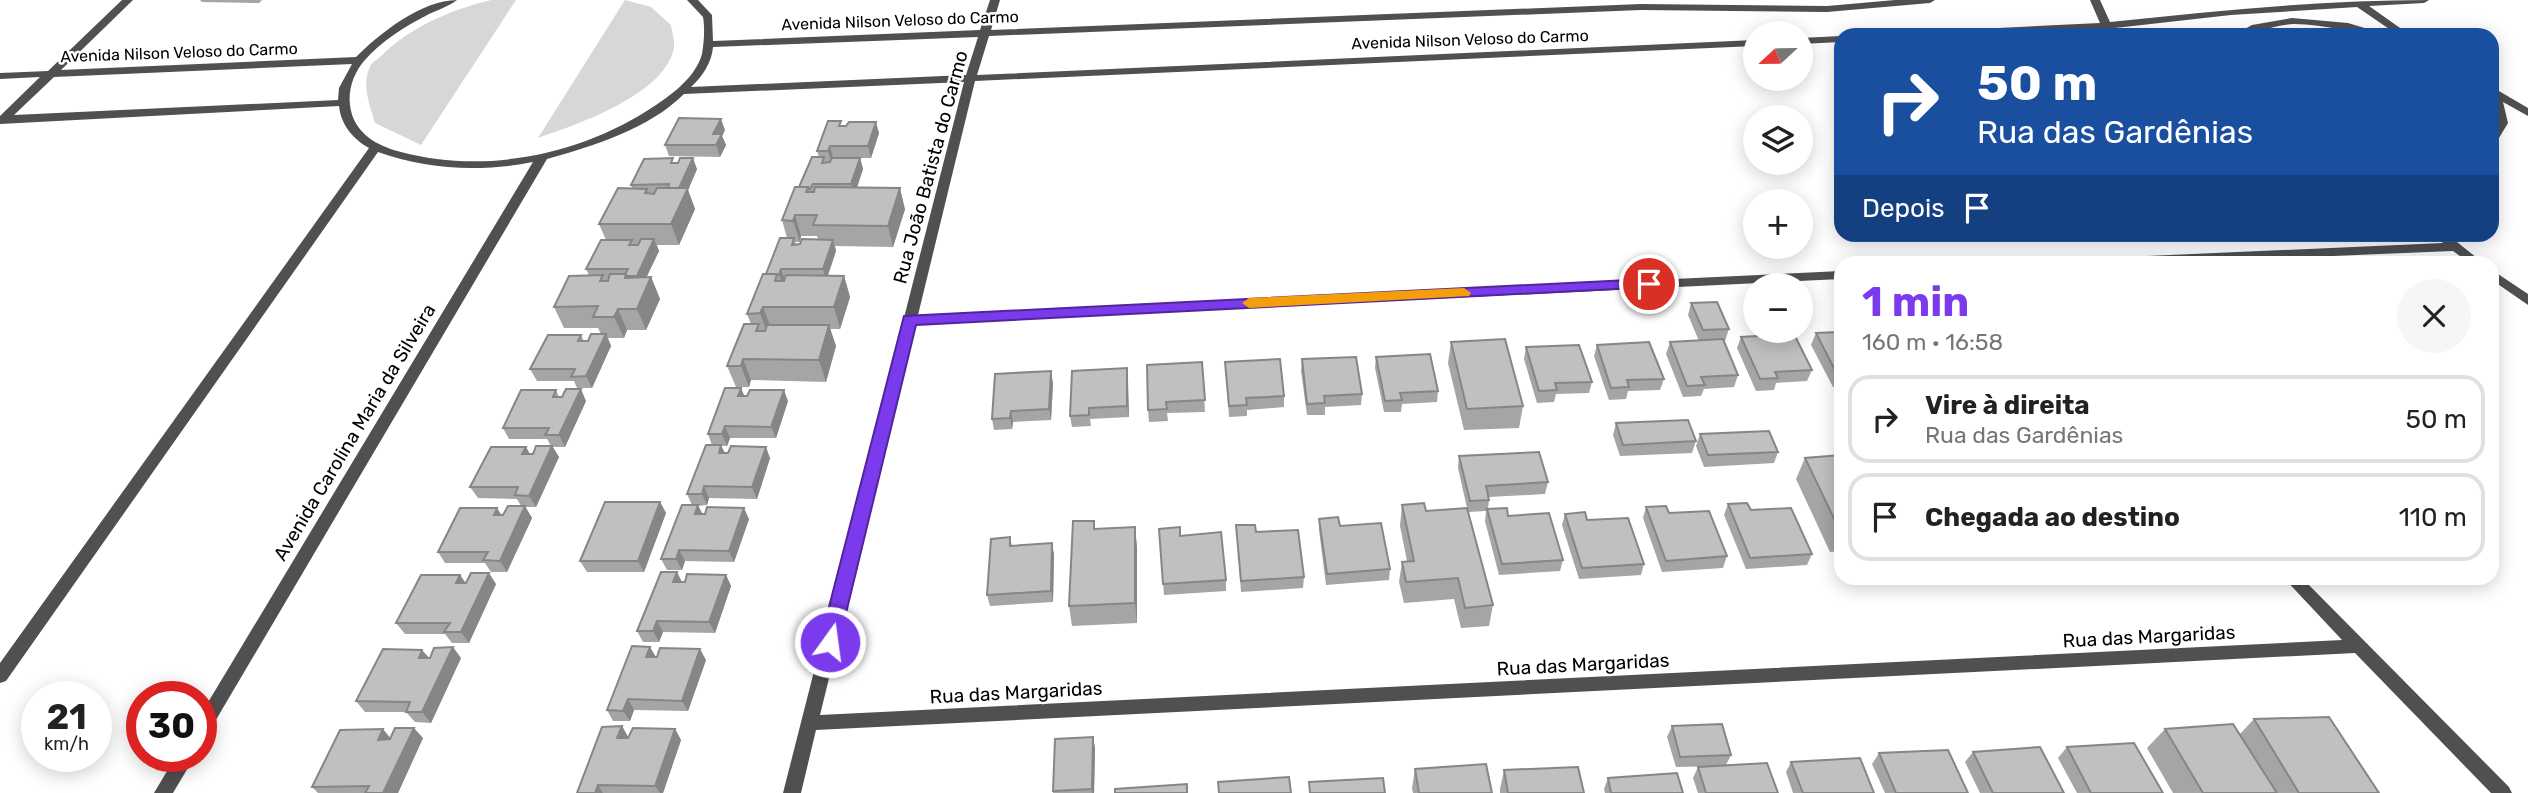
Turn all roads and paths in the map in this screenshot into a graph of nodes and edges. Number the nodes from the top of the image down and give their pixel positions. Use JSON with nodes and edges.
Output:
{"nodes":[{"id":1,"x":128,"y":0,"type":"edge"},
{"id":2,"x":452,"y":0,"type":"edge"},
{"id":3,"x":692,"y":0,"type":"edge"},
{"id":4,"x":995,"y":0,"type":"edge"},
{"id":5,"x":1930,"y":0,"type":"edge"},
{"id":6,"x":2095,"y":0,"type":"edge"},
{"id":7,"x":2424,"y":0,"type":"edge"},
{"id":8,"x":2355,"y":2,"type":"edge"},
{"id":9,"x":2231,"y":12,"type":"junction"},
{"id":10,"x":2106,"y":26,"type":"junction"},
{"id":11,"x":2064,"y":28,"type":"edge"},
{"id":12,"x":2112,"y":28,"type":"edge"},
{"id":13,"x":2252,"y":28,"type":"joint"},
{"id":14,"x":2353,"y":28,"type":"edge"},
{"id":15,"x":2394,"y":28,"type":"edge"},
{"id":16,"x":986,"y":33,"type":"junction"},
{"id":17,"x":1834,"y":39,"type":"edge"},
{"id":18,"x":1813,"y":40,"type":"edge"},
{"id":19,"x":711,"y":44,"type":"junction"},
{"id":20,"x":1743,"y":44,"type":"edge"},
{"id":21,"x":359,"y":60,"type":"junction"},
{"id":22,"x":53,"y":73,"type":"junction"},
{"id":23,"x":0,"y":76,"type":"edge"},
{"id":24,"x":971,"y":76,"type":"junction"},
{"id":25,"x":682,"y":91,"type":"junction"},
{"id":26,"x":2499,"y":94,"type":"edge"},
{"id":27,"x":342,"y":103,"type":"junction"},
{"id":28,"x":2499,"y":111,"type":"edge"},
{"id":29,"x":2528,"y":113,"type":"edge"},
{"id":30,"x":1,"y":120,"type":"edge"},
{"id":31,"x":2499,"y":128,"type":"edge"},
{"id":32,"x":375,"y":148,"type":"junction"},
{"id":33,"x":542,"y":157,"type":"junction"},
{"id":34,"x":2448,"y":242,"type":"edge"},
{"id":35,"x":2455,"y":247,"type":"junction"},
{"id":36,"x":2243,"y":256,"type":"edge"},
{"id":37,"x":2468,"y":256,"type":"edge"},
{"id":38,"x":1834,"y":275,"type":"edge"},
{"id":39,"x":2499,"y":279,"type":"edge"},
{"id":40,"x":2528,"y":301,"type":"edge"},
{"id":41,"x":909,"y":320,"type":"junction"},
{"id":42,"x":2299,"y":585,"type":"edge"},
{"id":43,"x":2358,"y":646,"type":"junction"},
{"id":44,"x":0,"y":676,"type":"edge"},
{"id":45,"x":217,"y":703,"type":"edge"},
{"id":46,"x":809,"y":723,"type":"junction"},
{"id":47,"x":176,"y":772,"type":"edge"},
{"id":48,"x":163,"y":793,"type":"edge"},
{"id":49,"x":792,"y":793,"type":"edge"},
{"id":50,"x":2503,"y":793,"type":"edge"}],
"edges":[{"from":1,"to":22,"type":"street"},
{"from":2,"to":21,"type":"street"},
{"from":3,"to":19,"type":"street"},
{"from":4,"to":16,"type":"street","name":"Rua João Batista do Carmo"},
{"from":5,"to":16,"type":"street","name":"Avenida Nilson Veloso do Carmo"},
{"from":6,"to":10,"type":"street"},
{"from":7,"to":8,"type":"street"},
{"from":8,"to":9,"type":"street"},
{"from":8,"to":15,"type":"street"},
{"from":9,"to":10,"type":"street"},
{"from":9,"to":13,"type":"street"},
{"from":10,"to":11,"type":"street"},
{"from":10,"to":12,"type":"street"},
{"from":13,"to":14,"type":"street"},
{"from":16,"to":19,"type":"street","name":"Avenida Nilson Veloso do Carmo"},
{"from":16,"to":24,"type":"street","name":"Rua João Batista do Carmo"},
{"from":17,"to":18,"type":"street"},
{"from":19,"to":25,"type":"street"},
{"from":20,"to":24,"type":"street","name":"Avenida Nilson Veloso do Carmo"},
{"from":21,"to":22,"type":"street","name":"Avenida Nilson Veloso do Carmo"},
{"from":21,"to":27,"type":"street"},
{"from":22,"to":23,"type":"street","name":"Avenida Nilson Veloso do Carmo"},
{"from":22,"to":30,"type":"street"},
{"from":24,"to":25,"type":"street","name":"Avenida Nilson Veloso do Carmo"},
{"from":24,"to":41,"type":"street","name":"Rua João Batista do Carmo"},
{"from":25,"to":33,"type":"street"},
{"from":26,"to":29,"type":"street"},
{"from":27,"to":30,"type":"street"},
{"from":27,"to":32,"type":"street"},
{"from":28,"to":31,"type":"street"},
{"from":32,"to":33,"type":"street"},
{"from":32,"to":44,"type":"street"},
{"from":33,"to":45,"type":"street","name":"Avenida Carolina Maria da Silveira"},
{"from":34,"to":35,"type":"street"},
{"from":35,"to":36,"type":"street"},
{"from":35,"to":37,"type":"street"},
{"from":38,"to":41,"type":"street"},
{"from":39,"to":40,"type":"street"},
{"from":41,"to":46,"type":"street","name":"Rua João Batista do Carmo"},
{"from":42,"to":43,"type":"street"},
{"from":43,"to":46,"type":"street","name":"Rua das Margaridas"},
{"from":43,"to":50,"type":"street"},
{"from":46,"to":49,"type":"street","name":"Rua João Batista do Carmo"},
{"from":47,"to":48,"type":"street"}]}
